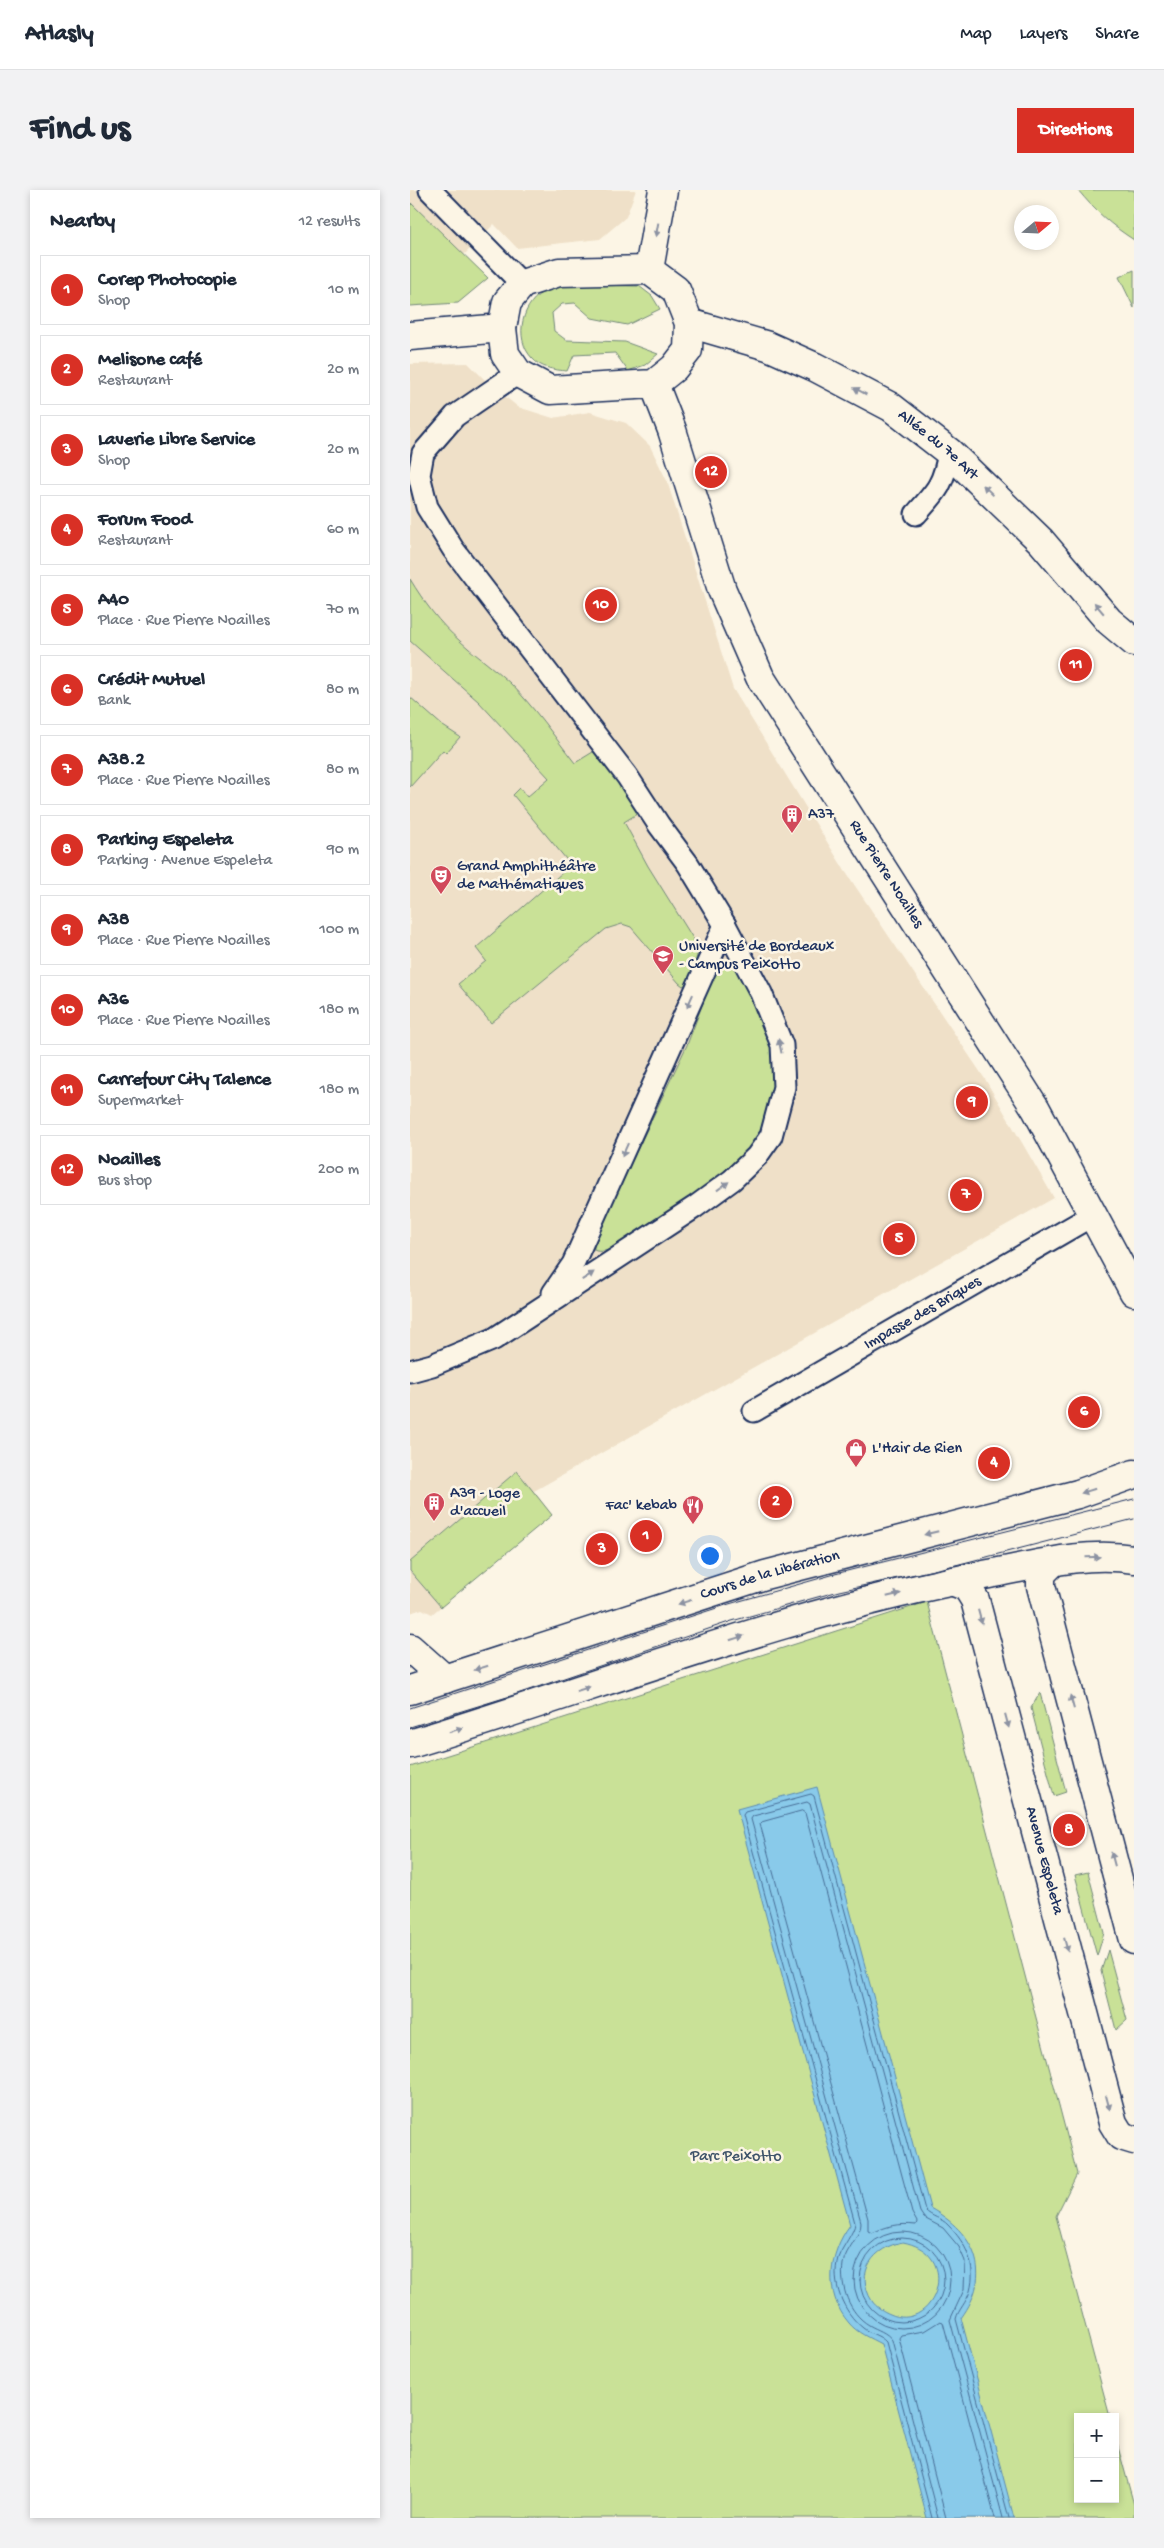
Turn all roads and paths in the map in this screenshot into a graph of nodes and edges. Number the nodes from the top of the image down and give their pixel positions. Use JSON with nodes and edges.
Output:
{"nodes":[{"id":1,"x":430,"y":190,"type":"edge"},
{"id":2,"x":663,"y":190,"type":"edge"},
{"id":3,"x":649,"y":270,"type":"junction"},
{"id":4,"x":522,"y":284,"type":"junction"},
{"id":5,"x":689,"y":323,"type":"junction"},
{"id":6,"x":502,"y":328,"type":"junction"},
{"id":7,"x":410,"y":336,"type":"edge"},
{"id":8,"x":518,"y":373,"type":"junction"},
{"id":9,"x":654,"y":384,"type":"junction"},
{"id":10,"x":950,"y":452,"type":"junction"},
{"id":11,"x":418,"y":509,"type":"edge"},
{"id":12,"x":916,"y":514,"type":"dead end"},
{"id":13,"x":1134,"y":642,"type":"edge"},
{"id":14,"x":726,"y":925,"type":"junction"},
{"id":15,"x":1093,"y":1216,"type":"junction"},
{"id":16,"x":1134,"y":1292,"type":"edge"},
{"id":17,"x":547,"y":1303,"type":"junction"},
{"id":18,"x":410,"y":1371,"type":"edge"},
{"id":19,"x":754,"y":1411,"type":"dead end"},
{"id":20,"x":1134,"y":1474,"type":"edge"},
{"id":21,"x":1134,"y":1558,"type":"edge"},
{"id":22,"x":1053,"y":1562,"type":"junction"},
{"id":23,"x":952,"y":1581,"type":"junction"},
{"id":24,"x":410,"y":1648,"type":"edge"},
{"id":25,"x":445,"y":1679,"type":"junction"},
{"id":26,"x":410,"y":1690,"type":"edge"},
{"id":27,"x":410,"y":1744,"type":"edge"},
{"id":28,"x":1134,"y":1940,"type":"edge"},
{"id":29,"x":1134,"y":2140,"type":"edge"}],
"edges":[{"from":1,"to":4,"type":"lane"},
{"from":2,"to":3,"type":"street","one_way":true},
{"from":3,"to":4,"type":"street"},
{"from":3,"to":5,"type":"street"},
{"from":4,"to":6,"type":"street"},
{"from":5,"to":9,"type":"street"},
{"from":10,"to":5,"type":"street","name":"Allée du 7e Art","one_way":true},
{"from":6,"to":7,"type":"street"},
{"from":6,"to":8,"type":"street"},
{"from":8,"to":9,"type":"street"},
{"from":8,"to":11,"type":"lane"},
{"from":9,"to":15,"type":"street","name":"Rue Pierre Noailles"},
{"from":10,"to":12,"type":"lane"},
{"from":13,"to":10,"type":"street","name":"Allée du 7e Art","one_way":true},
{"from":11,"to":14,"type":"lane"},
{"from":14,"to":17,"type":"lane","one_way":true},
{"from":17,"to":14,"type":"lane","one_way":true},
{"from":15,"to":16,"type":"street","name":"Rue Pierre Noailles"},
{"from":15,"to":19,"type":"lane","name":"Impasse des Briques"},
{"from":17,"to":18,"type":"lane"},
{"from":20,"to":25,"type":"street","name":"Cours de la Libération","one_way":true},
{"from":22,"to":21,"type":"street","one_way":true},
{"from":22,"to":23,"type":"street"},
{"from":28,"to":22,"type":"street","one_way":true},
{"from":27,"to":23,"type":"street","one_way":true},
{"from":23,"to":29,"type":"street","name":"Avenue Espeleta","one_way":true},
{"from":24,"to":25,"type":"street"},
{"from":25,"to":26,"type":"street","name":"Cours de la Libération"}]}
